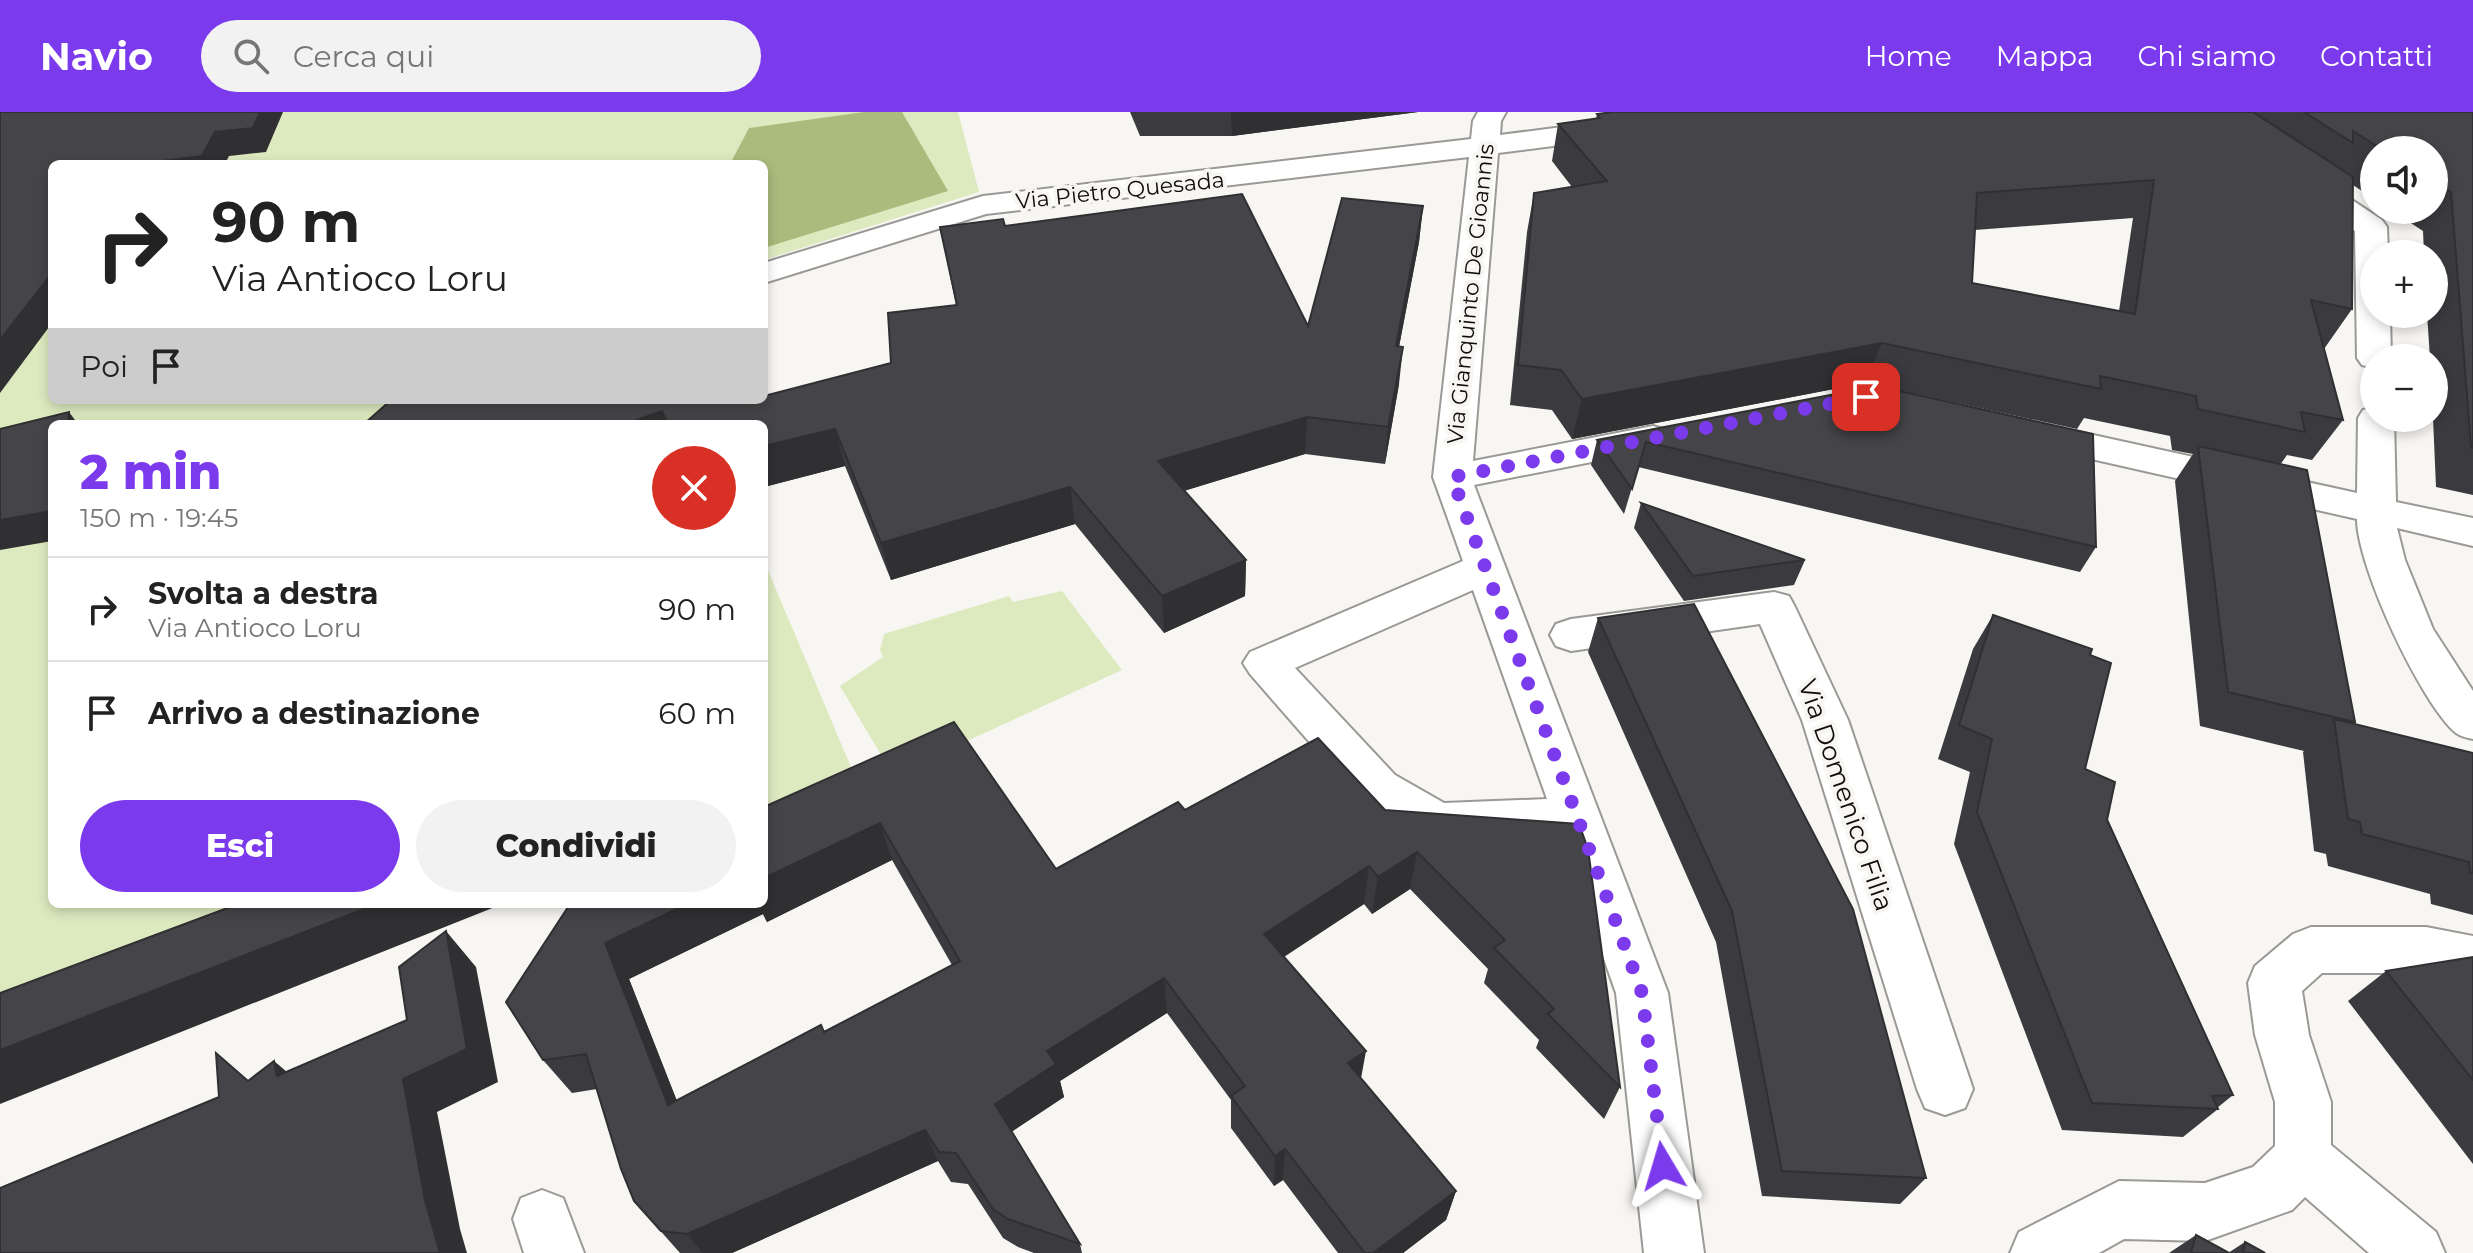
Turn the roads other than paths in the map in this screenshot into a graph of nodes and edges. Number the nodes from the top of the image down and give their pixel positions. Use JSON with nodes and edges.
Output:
{"nodes":[{"id":1,"x":2201,"y":112,"type":"edge"},
{"id":2,"x":1648,"y":124,"type":"edge"},
{"id":3,"x":1489,"y":129,"type":"edge"},
{"id":4,"x":768,"y":272,"type":"edge"},
{"id":5,"x":2374,"y":344,"type":"edge"},
{"id":6,"x":2004,"y":427,"type":"edge"},
{"id":7,"x":1683,"y":432,"type":"edge"},
{"id":8,"x":2376,"y":432,"type":"edge"},
{"id":9,"x":1452,"y":477,"type":"junction"},
{"id":10,"x":2378,"y":510,"type":"junction"},
{"id":11,"x":2473,"y":532,"type":"edge"},
{"id":12,"x":1485,"y":568,"type":"junction"},
{"id":13,"x":1571,"y":635,"type":"dead end"},
{"id":14,"x":2473,"y":722,"type":"edge"},
{"id":15,"x":1577,"y":817,"type":"junction"},
{"id":16,"x":2473,"y":959,"type":"edge"},
{"id":17,"x":1945,"y":1089,"type":"dead end"},
{"id":18,"x":2303,"y":1158,"type":"junction"},
{"id":19,"x":1674,"y":1253,"type":"edge"},
{"id":20,"x":2040,"y":1253,"type":"edge"},
{"id":21,"x":2415,"y":1253,"type":"edge"}],
"edges":[{"from":1,"to":5,"type":"street"},
{"from":2,"to":3,"type":"street","name":"Via Pietro Quesada"},
{"from":3,"to":4,"type":"street","name":"Via Pietro Quesada"},
{"from":3,"to":9,"type":"street","name":"Via Gianquinto De Gioannis"},
{"from":6,"to":10,"type":"street"},
{"from":7,"to":9,"type":"street"},
{"from":8,"to":10,"type":"street"},
{"from":9,"to":12,"type":"street","name":"Via Gianquinto De Gioannis"},
{"from":10,"to":11,"type":"street"},
{"from":10,"to":14,"type":"street"},
{"from":12,"to":15,"type":"street","name":"Via Gianquinto De Gioannis"},
{"from":12,"to":15,"type":"street"},
{"from":13,"to":17,"type":"street","name":"Via Domenico Filia"},
{"from":15,"to":19,"type":"street","name":"Via Gianquinto De Gioannis"},
{"from":16,"to":18,"type":"street"},
{"from":18,"to":20,"type":"street"},
{"from":18,"to":21,"type":"street"}]}
